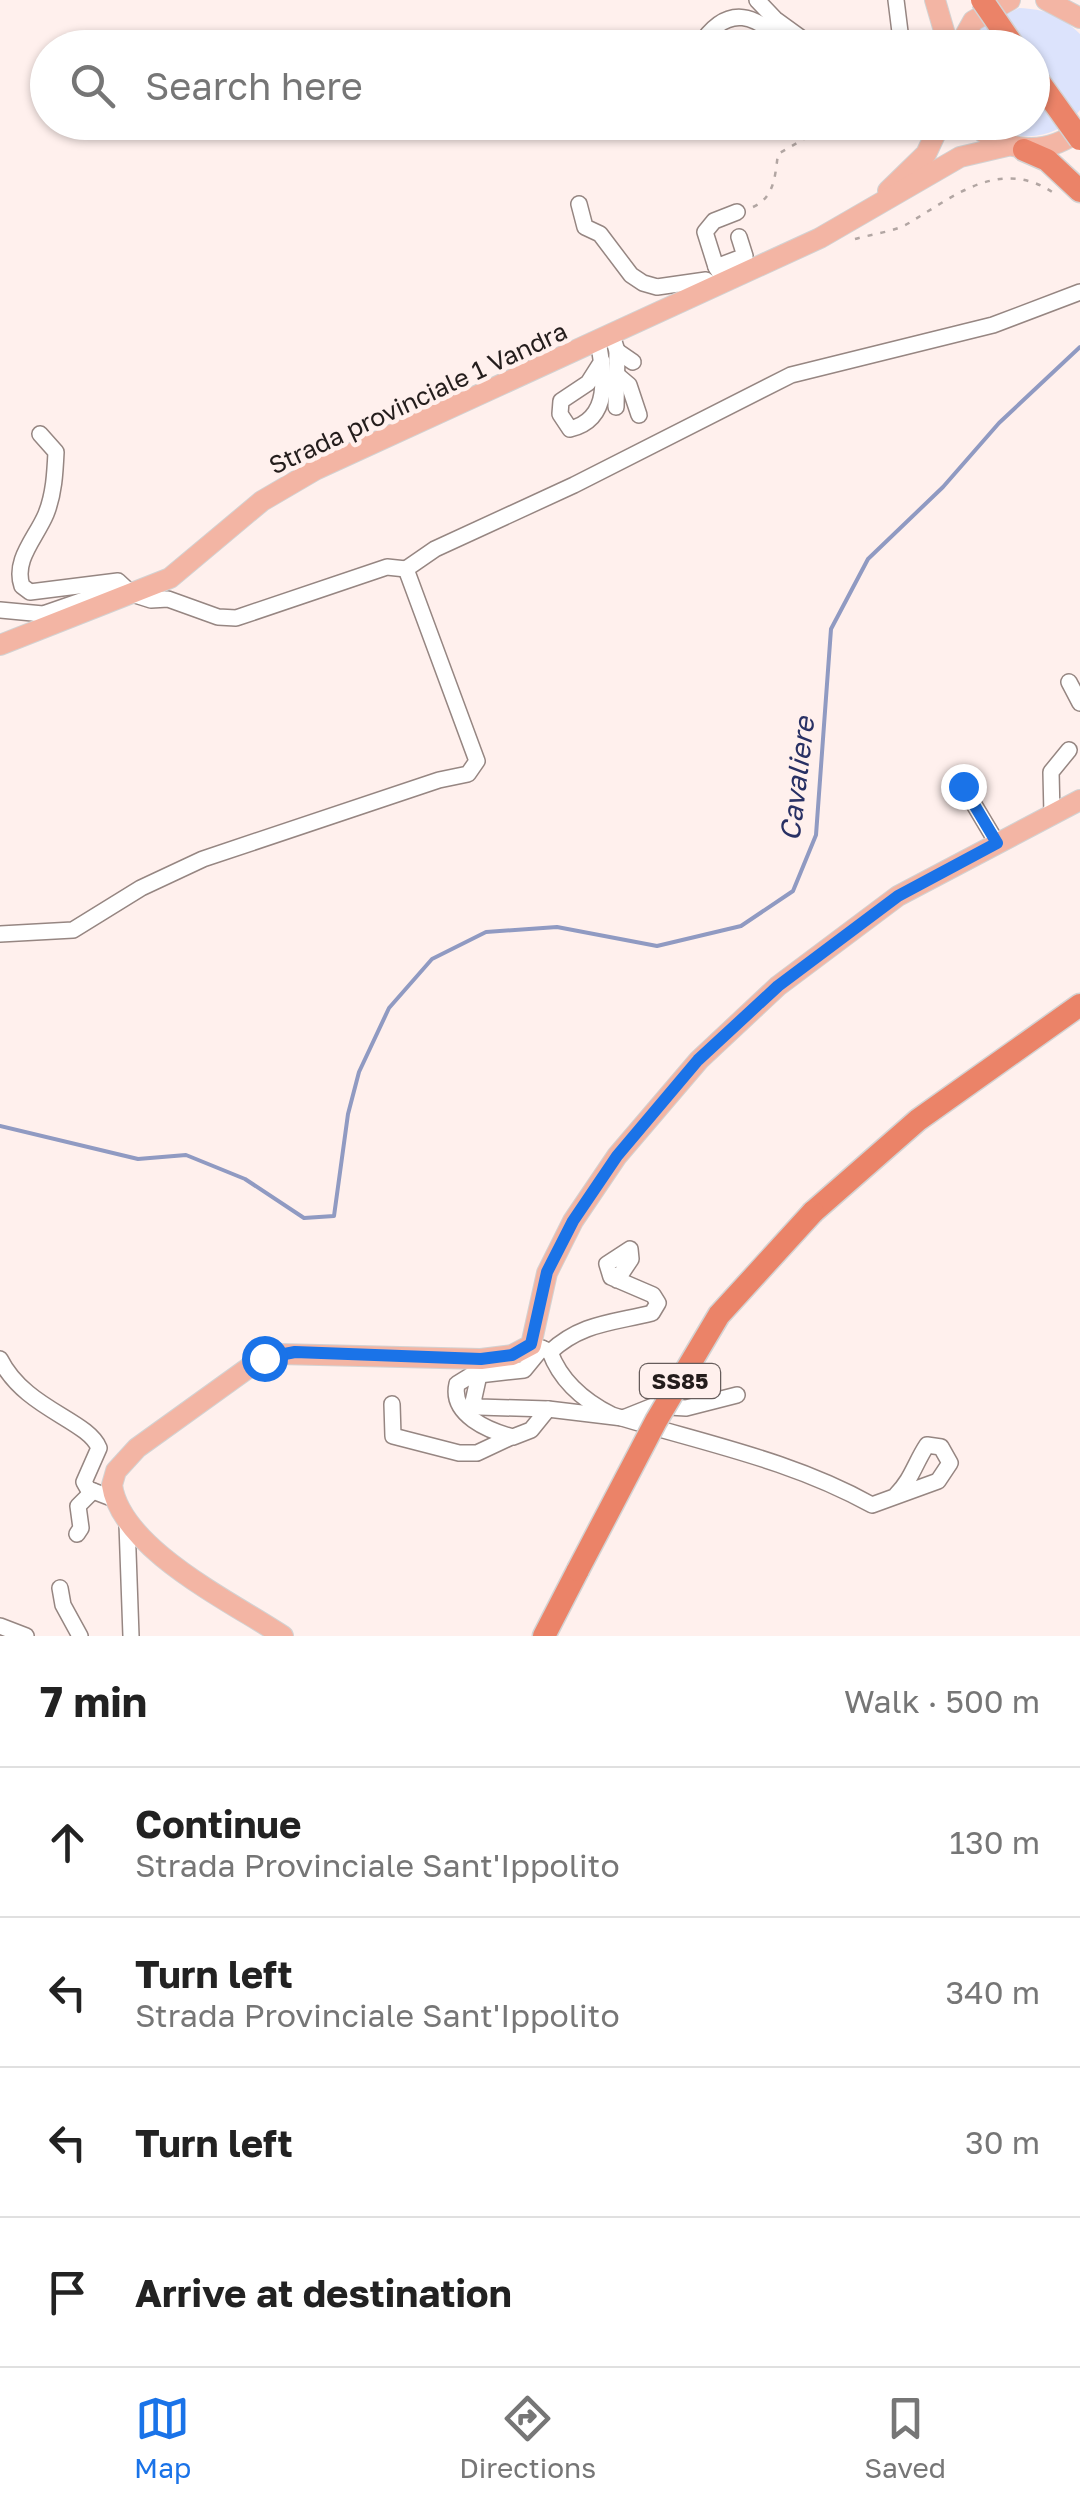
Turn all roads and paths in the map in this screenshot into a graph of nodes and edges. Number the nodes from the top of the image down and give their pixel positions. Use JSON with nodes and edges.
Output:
{"nodes":[{"id":1,"x":757,"y":0,"type":"edge"},
{"id":2,"x":896,"y":0,"type":"edge"},
{"id":3,"x":935,"y":0,"type":"edge"},
{"id":4,"x":982,"y":0,"type":"edge"},
{"id":5,"x":1010,"y":0,"type":"edge"},
{"id":6,"x":712,"y":30,"type":"edge"},
{"id":7,"x":771,"y":30,"type":"edge"},
{"id":8,"x":793,"y":30,"type":"edge"},
{"id":9,"x":900,"y":30,"type":"edge"},
{"id":10,"x":944,"y":30,"type":"edge"},
{"id":11,"x":968,"y":30,"type":"edge"},
{"id":12,"x":1003,"y":30,"type":"edge"},
{"id":13,"x":1050,"y":97,"type":"edge"},
{"id":14,"x":1080,"y":130,"type":"edge"},
{"id":15,"x":1080,"y":139,"type":"edge"},
{"id":16,"x":802,"y":140,"type":"edge"},
{"id":17,"x":932,"y":140,"type":"edge"},
{"id":18,"x":1002,"y":140,"type":"edge"},
{"id":19,"x":1016,"y":148,"type":"junction"},
{"id":20,"x":1072,"y":196,"type":"edge"},
{"id":21,"x":580,"y":204,"type":"dead end"},
{"id":22,"x":868,"y":209,"type":"junction"},
{"id":23,"x":738,"y":212,"type":"joint"},
{"id":24,"x":739,"y":237,"type":"dead end"},
{"id":25,"x":852,"y":240,"type":"dead end"},
{"id":26,"x":718,"y":279,"type":"junction"},
{"id":27,"x":1080,"y":292,"type":"edge"},
{"id":28,"x":607,"y":347,"type":"junction"},
{"id":29,"x":634,"y":362,"type":"dead end"},
{"id":30,"x":616,"y":374,"type":"junction"},
{"id":31,"x":616,"y":407,"type":"dead end"},
{"id":32,"x":640,"y":416,"type":"dead end"},
{"id":33,"x":40,"y":434,"type":"dead end"},
{"id":34,"x":406,"y":569,"type":"junction"},
{"id":35,"x":128,"y":590,"type":"junction"},
{"id":36,"x":0,"y":610,"type":"edge"},
{"id":37,"x":0,"y":645,"type":"edge"},
{"id":38,"x":1068,"y":682,"type":"dead end"},
{"id":39,"x":1080,"y":703,"type":"edge"},
{"id":40,"x":1068,"y":750,"type":"dead end"},
{"id":41,"x":963,"y":786,"type":"dead end"},
{"id":42,"x":1080,"y":800,"type":"edge"},
{"id":43,"x":1052,"y":814,"type":"junction"},
{"id":44,"x":997,"y":843,"type":"junction"},
{"id":45,"x":0,"y":934,"type":"edge"},
{"id":46,"x":1080,"y":1005,"type":"edge"},
{"id":47,"x":617,"y":1280,"type":"dead end"},
{"id":48,"x":541,"y":1348,"type":"junction"},
{"id":49,"x":0,"y":1359,"type":"edge"},
{"id":50,"x":479,"y":1375,"type":"junction"},
{"id":51,"x":737,"y":1395,"type":"dead end"},
{"id":52,"x":392,"y":1404,"type":"dead end"},
{"id":53,"x":548,"y":1409,"type":"junction"},
{"id":54,"x":623,"y":1418,"type":"junction"},
{"id":55,"x":513,"y":1437,"type":"junction"},
{"id":56,"x":92,"y":1491,"type":"junction"},
{"id":57,"x":896,"y":1494,"type":"dead end"},
{"id":58,"x":114,"y":1499,"type":"junction"},
{"id":59,"x":127,"y":1524,"type":"junction"},
{"id":60,"x":78,"y":1534,"type":"dead end"},
{"id":61,"x":60,"y":1588,"type":"dead end"},
{"id":62,"x":0,"y":1626,"type":"edge"},
{"id":63,"x":26,"y":1636,"type":"edge"},
{"id":64,"x":80,"y":1636,"type":"edge"},
{"id":65,"x":131,"y":1636,"type":"edge"},
{"id":66,"x":283,"y":1636,"type":"edge"},
{"id":67,"x":544,"y":1636,"type":"edge"}],
"edges":[{"from":1,"to":8,"type":"street"},
{"from":2,"to":9,"type":"street"},
{"from":3,"to":10,"type":"main road"},
{"from":4,"to":12,"type":"highway","bridge":true},
{"from":5,"to":11,"type":"main road"},
{"from":6,"to":7,"type":"street"},
{"from":13,"to":15,"type":"highway","bridge":true},
{"from":14,"to":19,"type":"main road","name":"Strada provinciale 1 Vandra"},
{"from":16,"to":23,"type":"path"},
{"from":17,"to":22,"type":"main road","name":"Strada provinciale 1 Vandra"},
{"from":18,"to":19,"type":"main road"},
{"from":19,"to":20,"type":"highway"},
{"from":19,"to":22,"type":"main road","name":"Strada provinciale 1 Vandra"},
{"from":20,"to":25,"type":"path"},
{"from":21,"to":26,"type":"street"},
{"from":22,"to":26,"type":"main road","name":"Strada provinciale 1 Vandra"},
{"from":23,"to":26,"type":"street"},
{"from":24,"to":26,"type":"street"},
{"from":26,"to":28,"type":"main road","name":"Strada provinciale 1 Vandra"},
{"from":27,"to":34,"type":"street"},
{"from":28,"to":29,"type":"street"},
{"from":28,"to":30,"type":"street"},
{"from":28,"to":35,"type":"main road","name":"Strada provinciale 1 Vandra"},
{"from":30,"to":31,"type":"street"},
{"from":30,"to":32,"type":"street"},
{"from":33,"to":35,"type":"street"},
{"from":34,"to":35,"type":"street"},
{"from":34,"to":45,"type":"street"},
{"from":35,"to":36,"type":"street"},
{"from":35,"to":37,"type":"main road","name":"Strada provinciale 1 Vandra"},
{"from":38,"to":39,"type":"street"},
{"from":40,"to":43,"type":"street"},
{"from":41,"to":44,"type":"street"},
{"from":42,"to":43,"type":"main road"},
{"from":43,"to":44,"type":"main road"},
{"from":44,"to":48,"type":"main road"},
{"from":46,"to":67,"type":"highway","number":"SS85","bridge":true},
{"from":47,"to":48,"type":"street"},
{"from":48,"to":50,"type":"street"},
{"from":48,"to":54,"type":"street"},
{"from":48,"to":58,"type":"main road"},
{"from":49,"to":56,"type":"street"},
{"from":50,"to":53,"type":"street"},
{"from":50,"to":55,"type":"street"},
{"from":51,"to":54,"type":"street"},
{"from":52,"to":55,"type":"street"},
{"from":53,"to":54,"type":"street"},
{"from":53,"to":55,"type":"street"},
{"from":54,"to":57,"type":"street"},
{"from":56,"to":58,"type":"street"},
{"from":56,"to":60,"type":"street"},
{"from":58,"to":59,"type":"main road"},
{"from":59,"to":65,"type":"street"},
{"from":59,"to":66,"type":"main road"},
{"from":61,"to":64,"type":"street"},
{"from":62,"to":63,"type":"street"}]}
